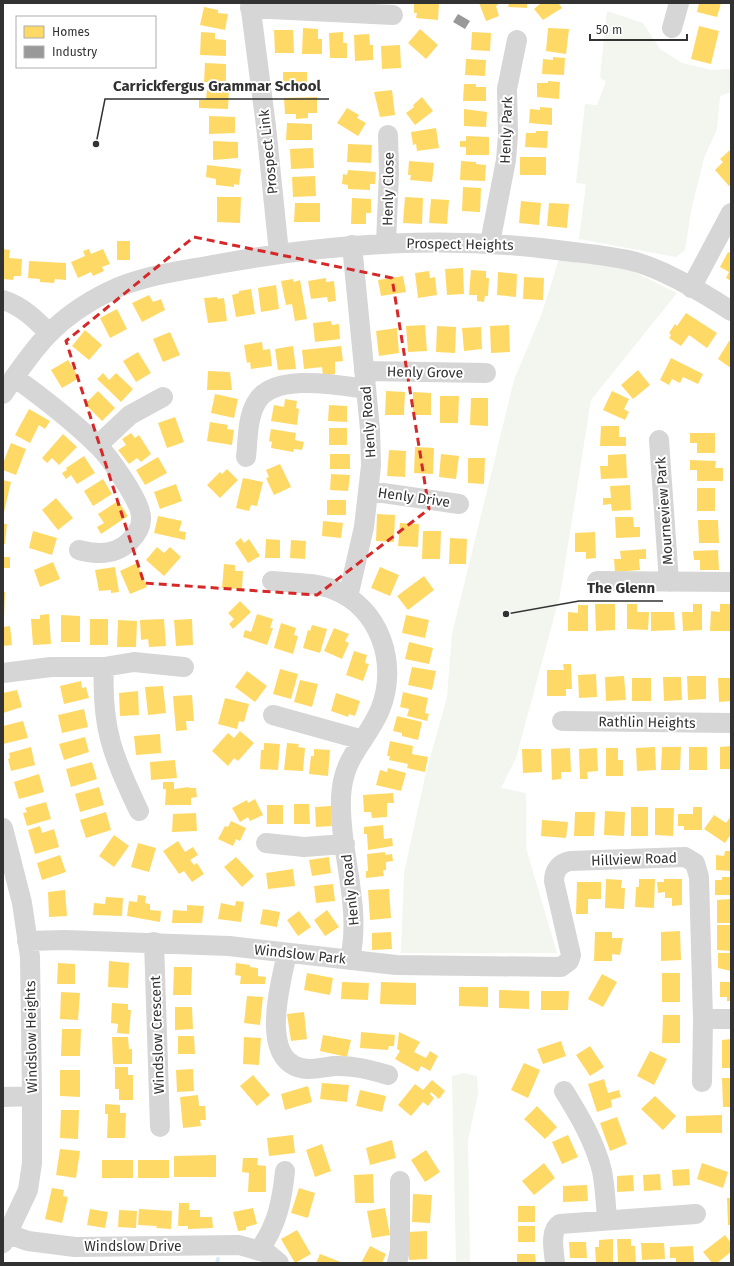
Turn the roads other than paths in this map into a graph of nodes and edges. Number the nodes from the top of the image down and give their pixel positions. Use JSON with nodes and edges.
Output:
{"nodes":[{"id":1,"x":679,"y":3,"type":"edge"},
{"id":2,"x":250,"y":6,"type":"edge"},
{"id":3,"x":393,"y":15,"type":"dead end"},
{"id":4,"x":672,"y":28,"type":"dead end"},
{"id":5,"x":517,"y":40,"type":"dead end"},
{"id":6,"x":388,"y":135,"type":"dead end"},
{"id":7,"x":731,"y":213,"type":"edge"},
{"id":8,"x":386,"y":243,"type":"junction"},
{"id":9,"x":490,"y":243,"type":"junction"},
{"id":10,"x":352,"y":245,"type":"junction"},
{"id":11,"x":279,"y":253,"type":"junction"},
{"id":12,"x":691,"y":288,"type":"junction"},
{"id":13,"x":3,"y":300,"type":"edge"},
{"id":14,"x":731,"y":311,"type":"edge"},
{"id":15,"x":48,"y":332,"type":"junction"},
{"id":16,"x":486,"y":373,"type":"dead end"},
{"id":17,"x":14,"y":377,"type":"junction"},
{"id":18,"x":365,"y":380,"type":"junction"},
{"id":19,"x":3,"y":394,"type":"edge"},
{"id":20,"x":163,"y":397,"type":"dead end"},
{"id":21,"x":659,"y":440,"type":"dead end"},
{"id":22,"x":98,"y":445,"type":"junction"},
{"id":23,"x":246,"y":457,"type":"dead end"},
{"id":24,"x":369,"y":491,"type":"junction"},
{"id":25,"x":459,"y":504,"type":"dead end"},
{"id":26,"x":79,"y":550,"type":"dead end"},
{"id":27,"x":272,"y":581,"type":"dead end"},
{"id":28,"x":597,"y":581,"type":"dead end"},
{"id":29,"x":669,"y":582,"type":"junction"},
{"id":30,"x":731,"y":582,"type":"edge"},
{"id":31,"x":348,"y":597,"type":"junction"},
{"id":32,"x":104,"y":667,"type":"junction"},
{"id":33,"x":184,"y":667,"type":"dead end"},
{"id":34,"x":3,"y":673,"type":"edge"},
{"id":35,"x":273,"y":715,"type":"dead end"},
{"id":36,"x":562,"y":721,"type":"dead end"},
{"id":37,"x":731,"y":723,"type":"edge"},
{"id":38,"x":363,"y":740,"type":"junction"},
{"id":39,"x":139,"y":811,"type":"dead end"},
{"id":40,"x":3,"y":828,"type":"edge"},
{"id":41,"x":266,"y":843,"type":"dead end"},
{"id":42,"x":345,"y":844,"type":"junction"},
{"id":43,"x":27,"y":941,"type":"junction"},
{"id":44,"x":154,"y":942,"type":"junction"},
{"id":45,"x":287,"y":953,"type":"junction"},
{"id":46,"x":350,"y":959,"type":"junction"},
{"id":47,"x":570,"y":960,"type":"joint"},
{"id":48,"x":703,"y":1019,"type":"junction"},
{"id":49,"x":731,"y":1019,"type":"edge"},
{"id":50,"x":388,"y":1075,"type":"dead end"},
{"id":51,"x":702,"y":1082,"type":"dead end"},
{"id":52,"x":564,"y":1091,"type":"dead end"},
{"id":53,"x":32,"y":1096,"type":"junction"},
{"id":54,"x":3,"y":1097,"type":"edge"},
{"id":55,"x":160,"y":1127,"type":"dead end"},
{"id":56,"x":285,"y":1171,"type":"dead end"},
{"id":57,"x":400,"y":1181,"type":"dead end"},
{"id":58,"x":696,"y":1214,"type":"dead end"},
{"id":59,"x":607,"y":1220,"type":"junction"},
{"id":60,"x":5,"y":1238,"type":"edge"},
{"id":61,"x":259,"y":1250,"type":"junction"},
{"id":62,"x":150,"y":1255,"type":"edge"},
{"id":63,"x":279,"y":1263,"type":"edge"},
{"id":64,"x":397,"y":1263,"type":"edge"},
{"id":65,"x":555,"y":1263,"type":"edge"}],
"edges":[{"from":1,"to":4,"type":"street"},
{"from":2,"to":3,"type":"street"},
{"from":2,"to":11,"type":"street","name":"Prospect Link"},
{"from":5,"to":9,"type":"street","name":"Henly Park"},
{"from":6,"to":8,"type":"street","name":"Henly Close"},
{"from":7,"to":12,"type":"street"},
{"from":8,"to":9,"type":"street","name":"Prospect Heights"},
{"from":8,"to":10,"type":"street","name":"Prospect Heights"},
{"from":9,"to":12,"type":"street","name":"Prospect Heights"},
{"from":10,"to":11,"type":"street","name":"Prospect Heights"},
{"from":10,"to":18,"type":"street","name":"Henly Road"},
{"from":11,"to":15,"type":"street","name":"Prospect Heights"},
{"from":12,"to":14,"type":"street","name":"Prospect Heights"},
{"from":13,"to":15,"type":"street"},
{"from":15,"to":17,"type":"street","name":"Prospect Heights"},
{"from":16,"to":18,"type":"street","name":"Henly Grove"},
{"from":17,"to":19,"type":"street","name":"Prospect Heights"},
{"from":17,"to":22,"type":"street"},
{"from":18,"to":23,"type":"street","name":"Henly Grove"},
{"from":18,"to":24,"type":"street","name":"Henly Road"},
{"from":20,"to":22,"type":"street"},
{"from":21,"to":29,"type":"street","name":"Mourneview Park"},
{"from":22,"to":26,"type":"street"},
{"from":24,"to":25,"type":"street","name":"Henly Drive"},
{"from":24,"to":31,"type":"street","name":"Henly Road"},
{"from":27,"to":31,"type":"street","name":"Henly Road"},
{"from":28,"to":29,"type":"street","name":"Mourneview Park"},
{"from":29,"to":30,"type":"street","name":"Mourneview Park"},
{"from":31,"to":38,"type":"street","name":"Henly Road"},
{"from":32,"to":33,"type":"street"},
{"from":32,"to":34,"type":"street"},
{"from":32,"to":39,"type":"street"},
{"from":35,"to":38,"type":"street"},
{"from":36,"to":37,"type":"street","name":"Rathlin Heights"},
{"from":38,"to":42,"type":"street","name":"Henly Road"},
{"from":40,"to":43,"type":"street","name":"Windslow Heights"},
{"from":41,"to":42,"type":"street","name":"Henly Road"},
{"from":42,"to":46,"type":"street","name":"Henly Road"},
{"from":43,"to":44,"type":"street","name":"Windslow Park"},
{"from":43,"to":53,"type":"street","name":"Windslow Heights"},
{"from":44,"to":45,"type":"street","name":"Windslow Park"},
{"from":44,"to":55,"type":"street","name":"Windslow Crescent"},
{"from":45,"to":46,"type":"street","name":"Windslow Park"},
{"from":45,"to":50,"type":"street"},
{"from":46,"to":47,"type":"street","name":"Windslow Park"},
{"from":47,"to":48,"type":"street","name":"Hillview Road"},
{"from":48,"to":49,"type":"street"},
{"from":48,"to":51,"type":"street","name":"Hillview Road"},
{"from":52,"to":59,"type":"street"},
{"from":53,"to":54,"type":"street"},
{"from":53,"to":60,"type":"street","name":"Windslow Heights"},
{"from":56,"to":61,"type":"street"},
{"from":57,"to":64,"type":"street"},
{"from":58,"to":59,"type":"street"},
{"from":59,"to":65,"type":"street"},
{"from":60,"to":62,"type":"street","name":"Windslow Drive"},
{"from":61,"to":62,"type":"street","name":"Windslow Drive"},
{"from":61,"to":63,"type":"street","name":"Windslow Drive"}]}
